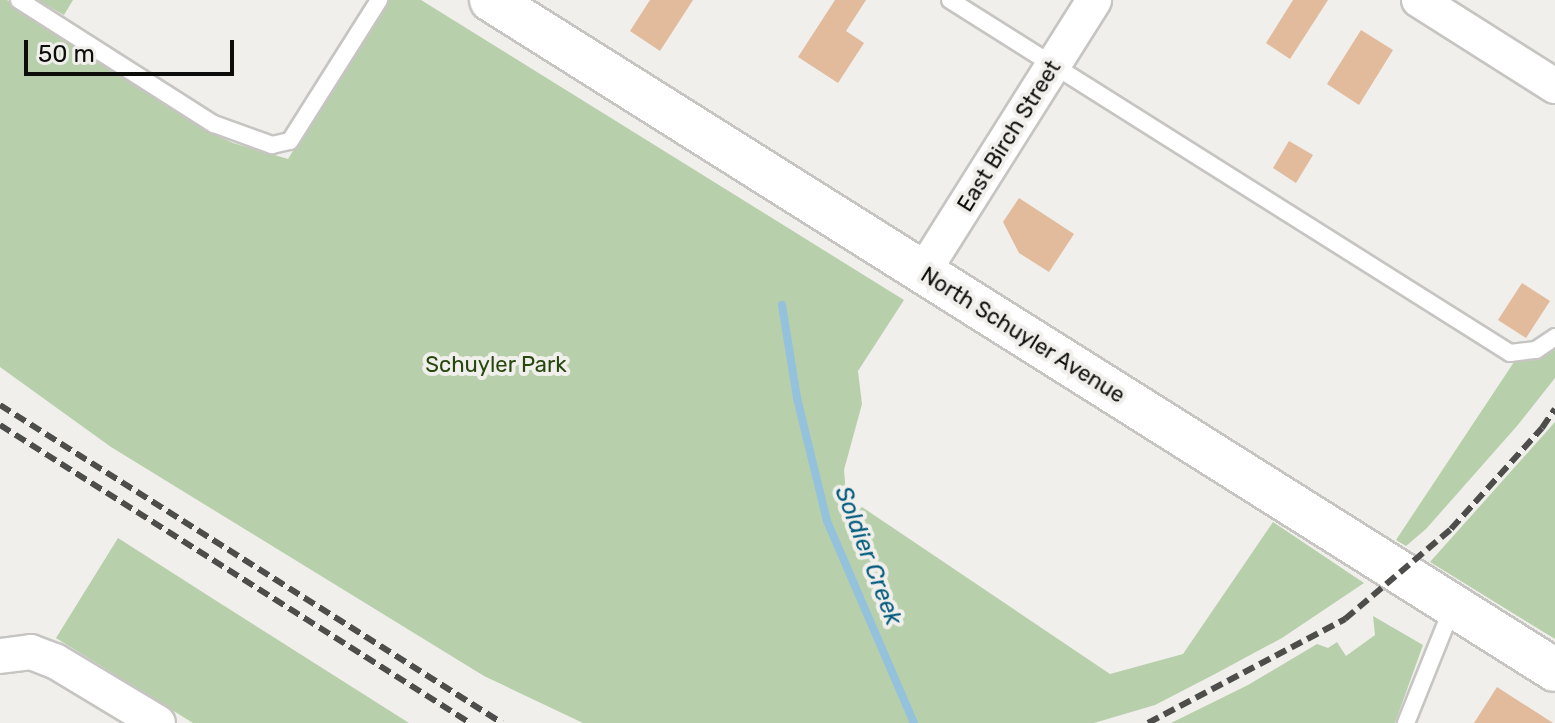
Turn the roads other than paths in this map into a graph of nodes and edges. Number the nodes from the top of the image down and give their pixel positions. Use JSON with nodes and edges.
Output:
{"nodes":[{"id":1,"x":19,"y":0,"type":"edge"},
{"id":2,"x":379,"y":0,"type":"edge"},
{"id":3,"x":491,"y":0,"type":"edge"},
{"id":4,"x":950,"y":0,"type":"edge"},
{"id":5,"x":1094,"y":0,"type":"edge"},
{"id":6,"x":1419,"y":0,"type":"edge"},
{"id":7,"x":1053,"y":65,"type":"junction"},
{"id":8,"x":1555,"y":86,"type":"edge"},
{"id":9,"x":923,"y":272,"type":"junction"},
{"id":10,"x":1555,"y":337,"type":"edge"},
{"id":11,"x":1453,"y":606,"type":"junction"},
{"id":12,"x":0,"y":656,"type":"edge"},
{"id":13,"x":1555,"y":670,"type":"edge"},
{"id":14,"x":158,"y":723,"type":"edge"},
{"id":15,"x":1406,"y":723,"type":"edge"}],
"edges":[{"from":1,"to":2,"type":"lane"},
{"from":3,"to":9,"type":"street","name":"North Schuyler Avenue"},
{"from":4,"to":7,"type":"lane"},
{"from":5,"to":7,"type":"street","name":"East Birch Street"},
{"from":6,"to":8,"type":"street"},
{"from":7,"to":9,"type":"street","name":"East Birch Street"},
{"from":7,"to":10,"type":"lane"},
{"from":9,"to":11,"type":"street","name":"North Schuyler Avenue"},
{"from":11,"to":13,"type":"street","name":"North Schuyler Avenue"},
{"from":11,"to":15,"type":"lane"},
{"from":12,"to":14,"type":"street"}]}
